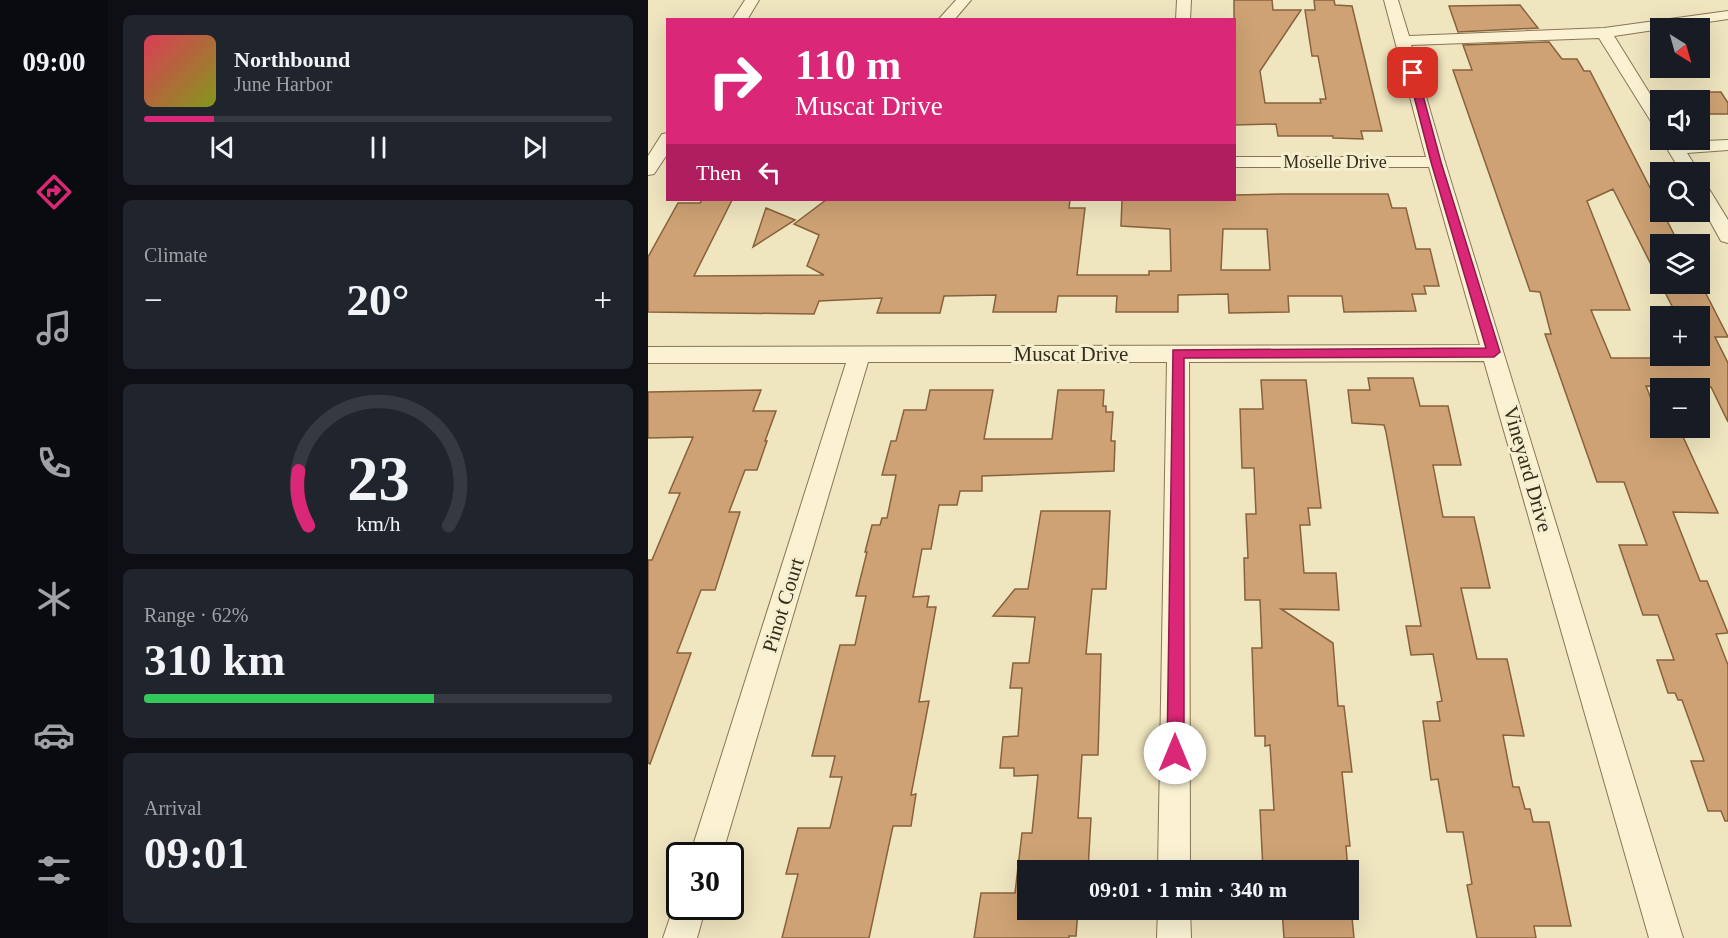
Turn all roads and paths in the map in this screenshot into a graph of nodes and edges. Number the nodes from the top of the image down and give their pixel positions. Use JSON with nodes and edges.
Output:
{"nodes":[{"id":1,"x":752,"y":0,"type":"edge"},
{"id":2,"x":964,"y":0,"type":"edge"},
{"id":3,"x":1184,"y":0,"type":"edge"},
{"id":4,"x":1392,"y":0,"type":"edge"},
{"id":5,"x":1728,"y":15,"type":"edge"},
{"id":6,"x":740,"y":18,"type":"edge"},
{"id":7,"x":947,"y":18,"type":"edge"},
{"id":8,"x":1183,"y":18,"type":"edge"},
{"id":9,"x":1604,"y":33,"type":"junction"},
{"id":10,"x":1404,"y":41,"type":"junction"},
{"id":11,"x":1650,"y":107,"type":"edge"},
{"id":12,"x":666,"y":141,"type":"edge"},
{"id":13,"x":1710,"y":145,"type":"edge"},
{"id":14,"x":1728,"y":145,"type":"edge"},
{"id":15,"x":1236,"y":162,"type":"edge"},
{"id":16,"x":1436,"y":162,"type":"junction"},
{"id":17,"x":648,"y":170,"type":"edge"},
{"id":18,"x":1710,"y":206,"type":"edge"},
{"id":19,"x":1728,"y":237,"type":"edge"},
{"id":20,"x":1494,"y":352,"type":"junction"},
{"id":21,"x":860,"y":354,"type":"junction"},
{"id":22,"x":1178,"y":354,"type":"junction"},
{"id":23,"x":648,"y":355,"type":"edge"},
{"id":24,"x":710,"y":842,"type":"edge"},
{"id":25,"x":1174,"y":860,"type":"edge"},
{"id":26,"x":686,"y":920,"type":"edge"},
{"id":27,"x":1174,"y":920,"type":"edge"},
{"id":28,"x":680,"y":938,"type":"edge"},
{"id":29,"x":1174,"y":938,"type":"edge"},
{"id":30,"x":1666,"y":938,"type":"edge"}],
"edges":[{"from":1,"to":6,"type":"street"},
{"from":2,"to":7,"type":"street"},
{"from":3,"to":8,"type":"street"},
{"from":4,"to":10,"type":"street","name":"Vineyard Drive"},
{"from":5,"to":9,"type":"street"},
{"from":9,"to":10,"type":"street"},
{"from":9,"to":11,"type":"street"},
{"from":10,"to":16,"type":"street","name":"Vineyard Drive"},
{"from":12,"to":17,"type":"street"},
{"from":13,"to":14,"type":"street"},
{"from":15,"to":16,"type":"street","name":"Moselle Drive"},
{"from":16,"to":20,"type":"street","name":"Vineyard Drive"},
{"from":18,"to":19,"type":"street"},
{"from":20,"to":22,"type":"street","name":"Muscat Drive"},
{"from":20,"to":30,"type":"street","name":"Vineyard Drive"},
{"from":21,"to":22,"type":"street","name":"Muscat Drive"},
{"from":21,"to":23,"type":"street","name":"Muscat Drive"},
{"from":21,"to":24,"type":"street","name":"Pinot Court"},
{"from":22,"to":25,"type":"street"},
{"from":26,"to":28,"type":"street"},
{"from":27,"to":29,"type":"street"}]}
